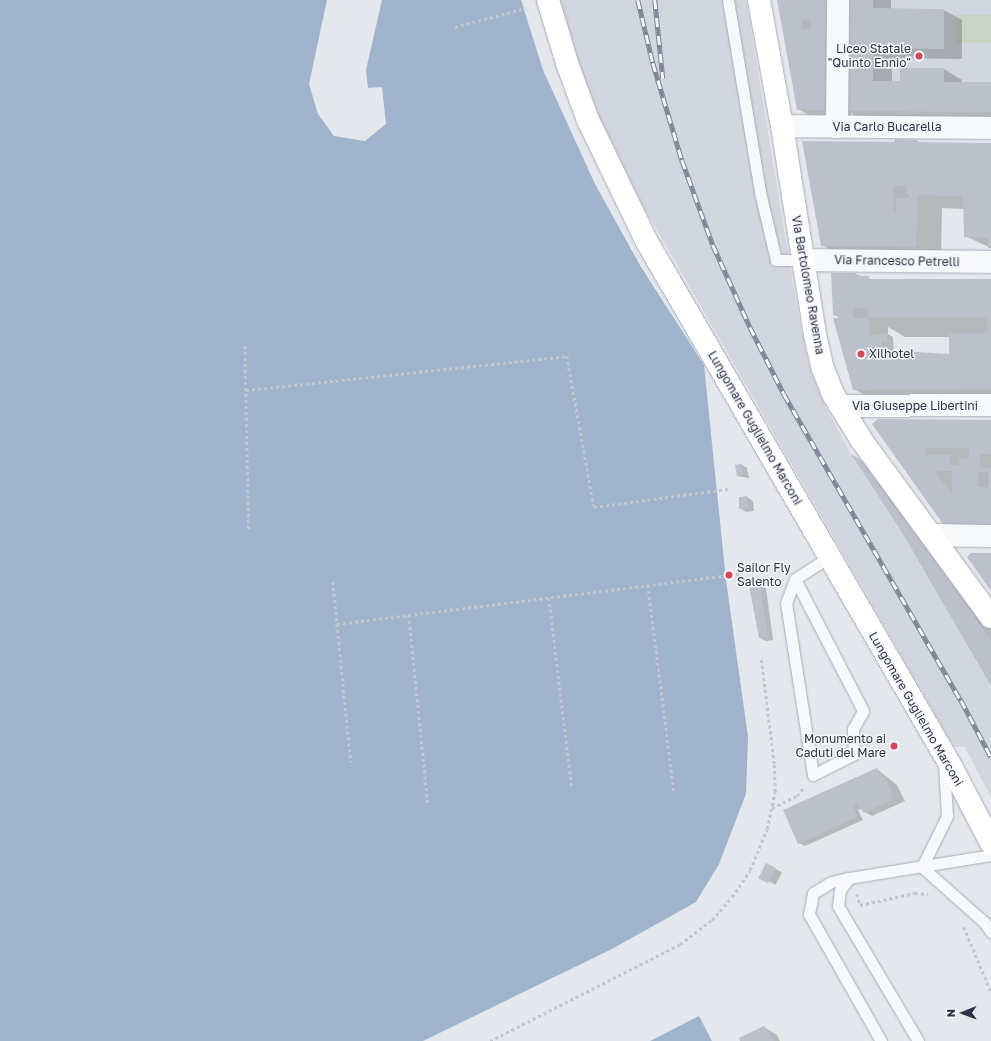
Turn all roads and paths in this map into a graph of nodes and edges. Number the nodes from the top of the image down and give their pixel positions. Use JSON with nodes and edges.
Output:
{"nodes":[{"id":1,"x":548,"y":0,"type":"edge"},
{"id":2,"x":728,"y":0,"type":"edge"},
{"id":3,"x":759,"y":0,"type":"edge"},
{"id":4,"x":838,"y":0,"type":"edge"},
{"id":5,"x":526,"y":8,"type":"dead end"},
{"id":6,"x":455,"y":27,"type":"dead end"},
{"id":7,"x":782,"y":126,"type":"junction"},
{"id":8,"x":837,"y":127,"type":"junction"},
{"id":9,"x":991,"y":128,"type":"edge"},
{"id":10,"x":804,"y":260,"type":"junction"},
{"id":11,"x":991,"y":262,"type":"edge"},
{"id":12,"x":245,"y":346,"type":"dead end"},
{"id":13,"x":246,"y":390,"type":"junction"},
{"id":14,"x":991,"y":405,"type":"edge"},
{"id":15,"x":840,"y":406,"type":"junction"},
{"id":16,"x":728,"y":489,"type":"dead end"},
{"id":17,"x":250,"y":531,"type":"dead end"},
{"id":18,"x":931,"y":535,"type":"junction"},
{"id":19,"x":991,"y":536,"type":"edge"},
{"id":20,"x":829,"y":557,"type":"junction"},
{"id":21,"x":740,"y":574,"type":"dead end"},
{"id":22,"x":795,"y":580,"type":"junction"},
{"id":23,"x":333,"y":582,"type":"dead end"},
{"id":24,"x":648,"y":585,"type":"junction"},
{"id":25,"x":549,"y":598,"type":"junction"},
{"id":26,"x":408,"y":615,"type":"junction"},
{"id":27,"x":991,"y":617,"type":"edge"},
{"id":28,"x":337,"y":624,"type":"junction"},
{"id":29,"x":761,"y":658,"type":"dead end"},
{"id":30,"x":943,"y":757,"type":"junction"},
{"id":31,"x":351,"y":762,"type":"dead end"},
{"id":32,"x":813,"y":775,"type":"junction"},
{"id":33,"x":572,"y":788,"type":"dead end"},
{"id":34,"x":674,"y":792,"type":"dead end"},
{"id":35,"x":428,"y":805,"type":"dead end"},
{"id":36,"x":772,"y":808,"type":"junction"},
{"id":37,"x":991,"y":843,"type":"edge"},
{"id":38,"x":991,"y":855,"type":"edge"},
{"id":39,"x":922,"y":867,"type":"junction"},
{"id":40,"x":850,"y":878,"type":"junction"},
{"id":41,"x":933,"y":894,"type":"dead end"},
{"id":42,"x":963,"y":924,"type":"dead end"},
{"id":43,"x":991,"y":932,"type":"edge"},
{"id":44,"x":991,"y":992,"type":"edge"},
{"id":45,"x":490,"y":1041,"type":"edge"},
{"id":46,"x":881,"y":1041,"type":"edge"},
{"id":47,"x":918,"y":1041,"type":"edge"}],
"edges":[{"from":1,"to":20,"type":"street","name":"Lungomare Guglielmo Marconi"},
{"from":2,"to":10,"type":"lane"},
{"from":3,"to":7,"type":"street","name":"Via Bartolomeo Ravenna"},
{"from":4,"to":8,"type":"street"},
{"from":5,"to":6,"type":"path"},
{"from":7,"to":8,"type":"street","name":"Via Carlo Bucarella"},
{"from":7,"to":10,"type":"street","name":"Via Bartolomeo Ravenna"},
{"from":8,"to":9,"type":"street","name":"Via Carlo Bucarella"},
{"from":10,"to":11,"type":"street","name":"Via Francesco Petrelli"},
{"from":10,"to":15,"type":"street","name":"Via Bartolomeo Ravenna"},
{"from":12,"to":13,"type":"path"},
{"from":13,"to":16,"type":"path"},
{"from":13,"to":17,"type":"path"},
{"from":14,"to":15,"type":"street","name":"Via Giuseppe Libertini"},
{"from":15,"to":18,"type":"street","name":"Via Bartolomeo Ravenna"},
{"from":18,"to":19,"type":"street"},
{"from":18,"to":27,"type":"street","name":"Via Bartolomeo Ravenna"},
{"from":20,"to":22,"type":"lane"},
{"from":20,"to":30,"type":"street","name":"Lungomare Guglielmo Marconi"},
{"from":21,"to":24,"type":"path"},
{"from":22,"to":32,"type":"lane"},
{"from":22,"to":32,"type":"lane"},
{"from":23,"to":28,"type":"path"},
{"from":24,"to":25,"type":"path"},
{"from":24,"to":34,"type":"path"},
{"from":25,"to":26,"type":"path"},
{"from":25,"to":33,"type":"path"},
{"from":26,"to":28,"type":"path"},
{"from":26,"to":35,"type":"path"},
{"from":28,"to":31,"type":"path"},
{"from":29,"to":36,"type":"path"},
{"from":30,"to":37,"type":"street","name":"Lungomare Guglielmo Marconi"},
{"from":30,"to":39,"type":"lane"},
{"from":32,"to":36,"type":"path"},
{"from":36,"to":45,"type":"path"},
{"from":38,"to":39,"type":"lane"},
{"from":39,"to":40,"type":"lane"},
{"from":39,"to":43,"type":"lane"},
{"from":40,"to":41,"type":"path"},
{"from":40,"to":46,"type":"lane"},
{"from":40,"to":47,"type":"lane"},
{"from":42,"to":44,"type":"path"}]}
